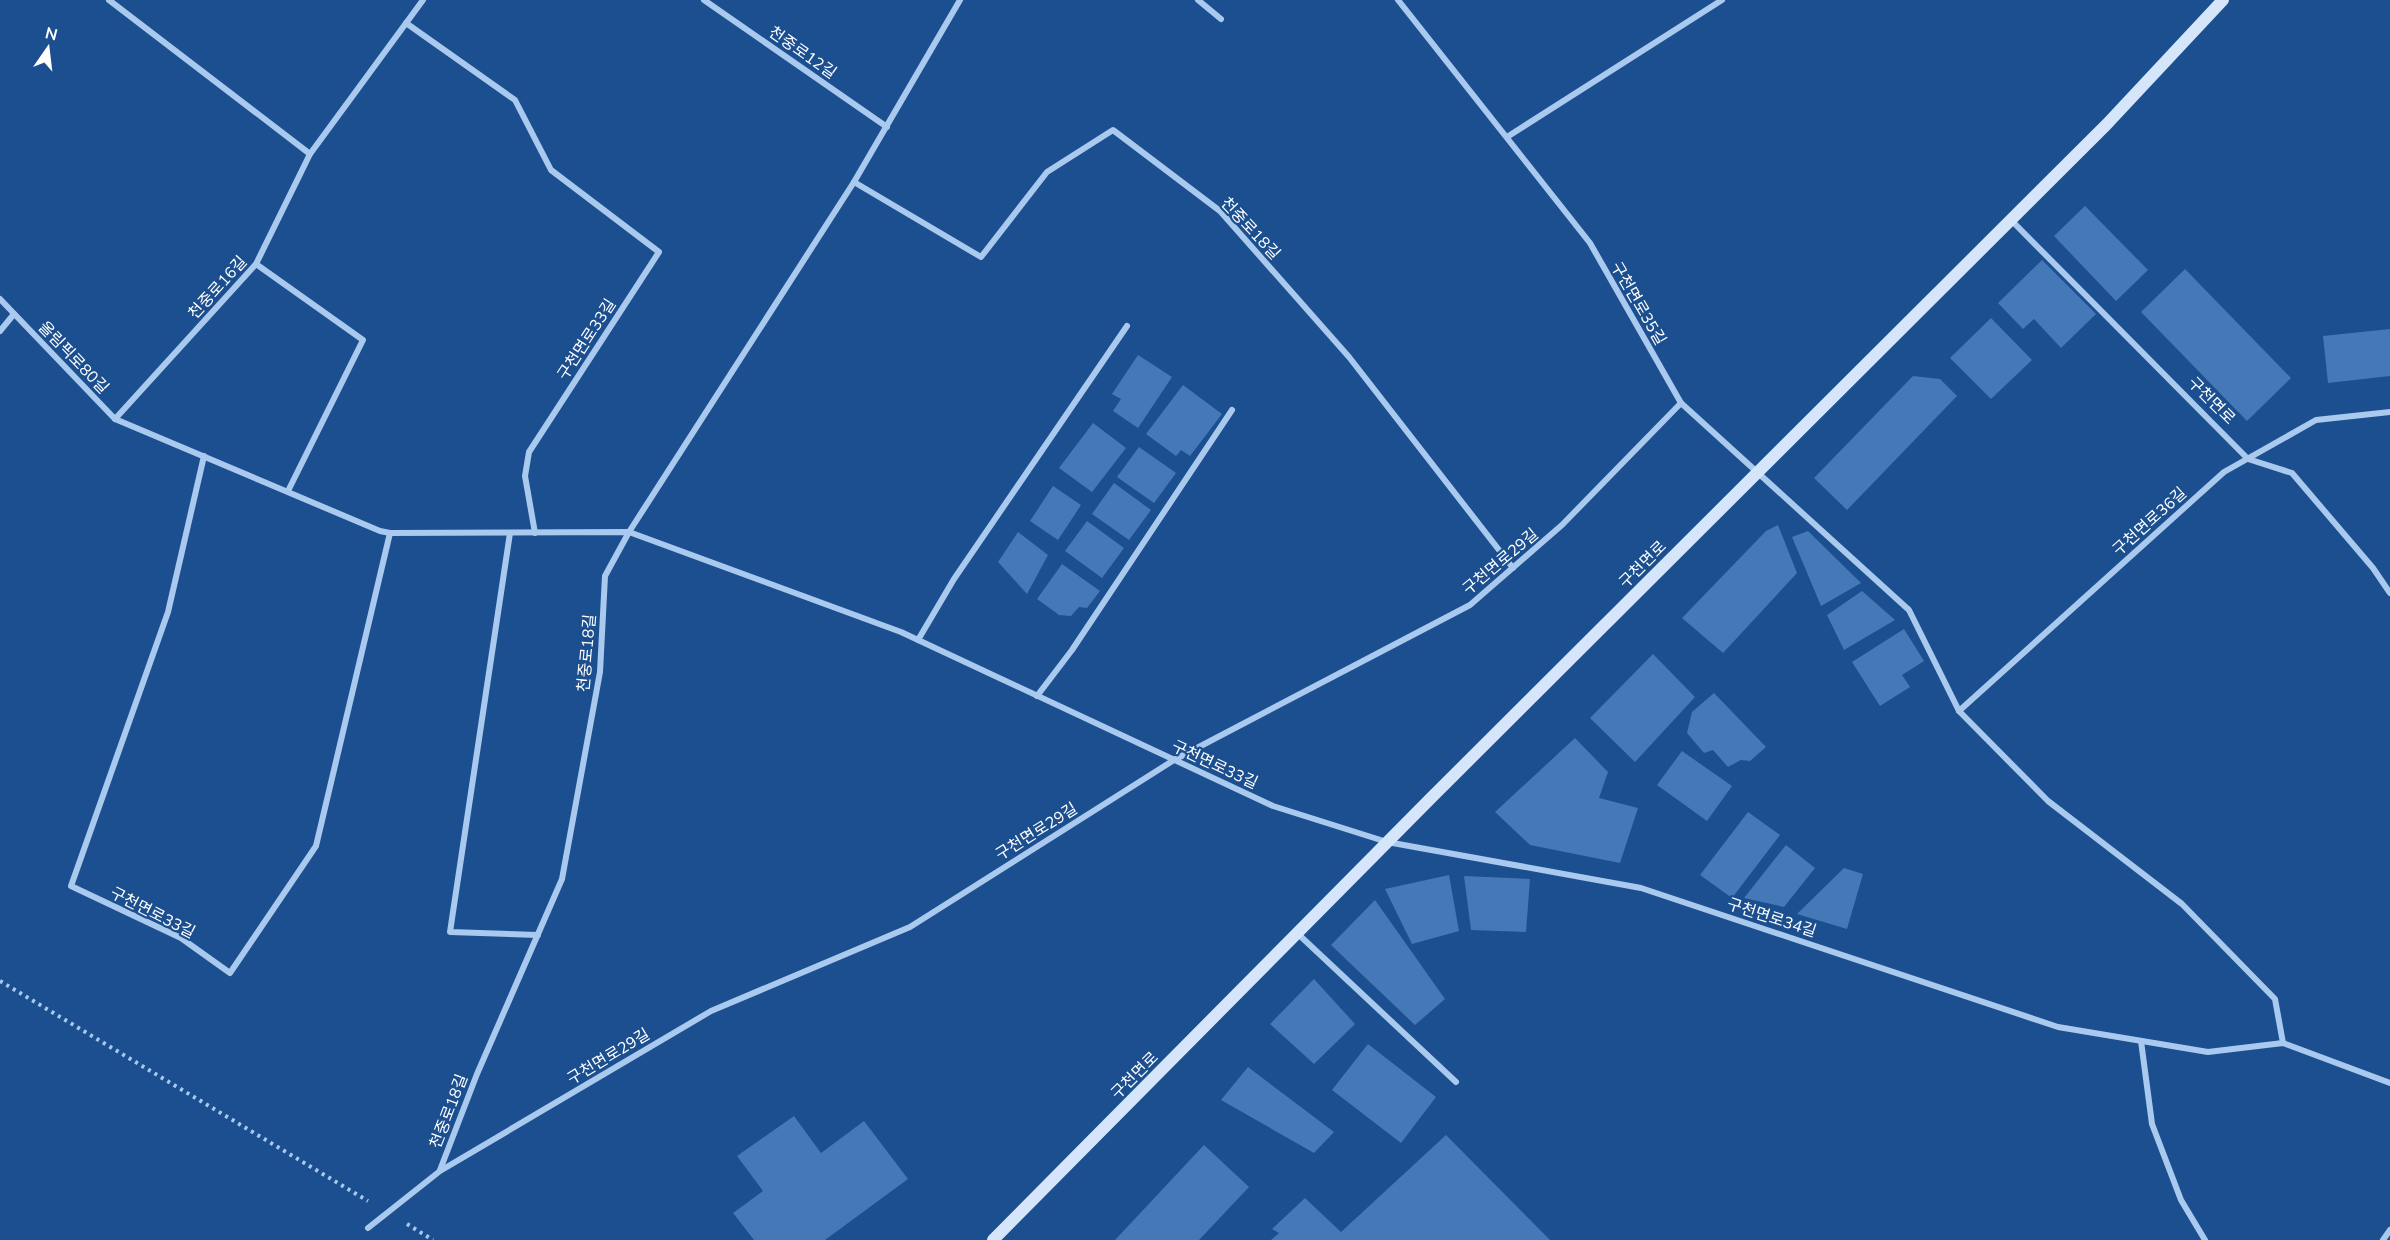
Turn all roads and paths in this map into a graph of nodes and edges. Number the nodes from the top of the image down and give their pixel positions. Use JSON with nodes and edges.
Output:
{"nodes":[{"id":1,"x":109,"y":0,"type":"edge"},
{"id":2,"x":423,"y":0,"type":"edge"},
{"id":3,"x":704,"y":0,"type":"edge"},
{"id":4,"x":1198,"y":0,"type":"edge"},
{"id":5,"x":1398,"y":0,"type":"edge"},
{"id":6,"x":1722,"y":0,"type":"edge"},
{"id":7,"x":2223,"y":0,"type":"edge"},
{"id":8,"x":959,"y":1,"type":"edge"},
{"id":9,"x":1221,"y":19,"type":"dead end"},
{"id":10,"x":406,"y":23,"type":"junction"},
{"id":11,"x":886,"y":127,"type":"junction"},
{"id":12,"x":1506,"y":138,"type":"junction"},
{"id":13,"x":310,"y":154,"type":"junction"},
{"id":14,"x":854,"y":182,"type":"junction"},
{"id":15,"x":2012,"y":220,"type":"junction"},
{"id":16,"x":256,"y":264,"type":"junction"},
{"id":17,"x":0,"y":299,"type":"edge"},
{"id":18,"x":14,"y":314,"type":"junction"},
{"id":19,"x":1127,"y":326,"type":"dead end"},
{"id":20,"x":0,"y":331,"type":"edge"},
{"id":21,"x":1681,"y":404,"type":"junction"},
{"id":22,"x":1232,"y":410,"type":"dead end"},
{"id":23,"x":2390,"y":412,"type":"edge"},
{"id":24,"x":115,"y":418,"type":"junction"},
{"id":25,"x":204,"y":456,"type":"junction"},
{"id":26,"x":2248,"y":459,"type":"junction"},
{"id":27,"x":1757,"y":473,"type":"junction"},
{"id":28,"x":288,"y":491,"type":"junction"},
{"id":29,"x":629,"y":532,"type":"junction"},
{"id":30,"x":510,"y":533,"type":"junction"},
{"id":31,"x":534,"y":533,"type":"junction"},
{"id":32,"x":390,"y":534,"type":"junction"},
{"id":33,"x":1513,"y":568,"type":"junction"},
{"id":34,"x":2390,"y":593,"type":"edge"},
{"id":35,"x":918,"y":640,"type":"junction"},
{"id":36,"x":1037,"y":696,"type":"junction"},
{"id":37,"x":1959,"y":711,"type":"junction"},
{"id":38,"x":1174,"y":760,"type":"junction"},
{"id":39,"x":1387,"y":842,"type":"junction"},
{"id":40,"x":1297,"y":933,"type":"junction"},
{"id":41,"x":538,"y":935,"type":"junction"},
{"id":42,"x":0,"y":981,"type":"edge"},
{"id":43,"x":2141,"y":1041,"type":"junction"},
{"id":44,"x":2283,"y":1043,"type":"junction"},
{"id":45,"x":1456,"y":1082,"type":"dead end"},
{"id":46,"x":2390,"y":1083,"type":"edge"},
{"id":47,"x":440,"y":1171,"type":"junction"},
{"id":48,"x":387,"y":1212,"type":"junction"},
{"id":49,"x":368,"y":1228,"type":"dead end"},
{"id":50,"x":2390,"y":1230,"type":"edge"},
{"id":51,"x":433,"y":1240,"type":"edge"},
{"id":52,"x":993,"y":1240,"type":"edge"},
{"id":53,"x":2205,"y":1240,"type":"edge"},
{"id":54,"x":2383,"y":1240,"type":"edge"}],
"edges":[{"from":1,"to":13,"type":"street"},
{"from":2,"to":10,"type":"street","name":"천중로16길"},
{"from":3,"to":11,"type":"street","name":"천중로12길"},
{"from":4,"to":9,"type":"street"},
{"from":5,"to":12,"type":"street","name":"구천면로35길"},
{"from":6,"to":12,"type":"street"},
{"from":7,"to":15,"type":"main road","name":"구천면로"},
{"from":8,"to":11,"type":"street","name":"천중로18길"},
{"from":10,"to":13,"type":"street","name":"천중로16길"},
{"from":10,"to":31,"type":"street","name":"구천면로33길"},
{"from":11,"to":14,"type":"street","name":"천중로18길"},
{"from":12,"to":21,"type":"street","name":"구천면로35길"},
{"from":13,"to":16,"type":"street","name":"천중로16길"},
{"from":14,"to":29,"type":"street","name":"천중로18길"},
{"from":14,"to":33,"type":"street","name":"천중로18길"},
{"from":15,"to":26,"type":"street","name":"구천면로"},
{"from":15,"to":27,"type":"main road","name":"구천면로"},
{"from":16,"to":24,"type":"street","name":"천중로16길"},
{"from":16,"to":28,"type":"street"},
{"from":17,"to":18,"type":"street","name":"올림픽로80길"},
{"from":18,"to":20,"type":"street"},
{"from":18,"to":24,"type":"street","name":"올림픽로80길"},
{"from":19,"to":35,"type":"street"},
{"from":21,"to":27,"type":"street","name":"구천면로35길"},
{"from":21,"to":33,"type":"street","name":"구천면로29길"},
{"from":22,"to":36,"type":"street"},
{"from":23,"to":26,"type":"street","name":"구천면로36길"},
{"from":24,"to":25,"type":"street","name":"구천면로33길"},
{"from":25,"to":28,"type":"street","name":"구천면로33길"},
{"from":25,"to":32,"type":"street","name":"구천면로33길"},
{"from":26,"to":34,"type":"street","name":"구천면로"},
{"from":26,"to":37,"type":"street","name":"구천면로36길"},
{"from":27,"to":37,"type":"street"},
{"from":27,"to":39,"type":"main road","name":"구천면로"},
{"from":28,"to":32,"type":"street","name":"구천면로33길"},
{"from":29,"to":31,"type":"street","name":"구천면로33길"},
{"from":29,"to":35,"type":"street","name":"구천면로33길"},
{"from":29,"to":41,"type":"street","name":"천중로18길"},
{"from":30,"to":31,"type":"street","name":"구천면로33길"},
{"from":30,"to":32,"type":"street","name":"구천면로33길"},
{"from":30,"to":41,"type":"street"},
{"from":33,"to":38,"type":"street","name":"구천면로29길"},
{"from":35,"to":36,"type":"street","name":"구천면로33길"},
{"from":36,"to":38,"type":"street","name":"구천면로33길"},
{"from":37,"to":44,"type":"street"},
{"from":38,"to":39,"type":"street","name":"구천면로33길"},
{"from":38,"to":47,"type":"street","name":"구천면로29길"},
{"from":39,"to":40,"type":"main road","name":"구천면로"},
{"from":39,"to":43,"type":"street","name":"구천면로34길"},
{"from":40,"to":45,"type":"street"},
{"from":40,"to":52,"type":"main road","name":"구천면로"},
{"from":41,"to":47,"type":"street","name":"천중로18길"},
{"from":42,"to":48,"type":"path"},
{"from":43,"to":44,"type":"street","name":"구천면로34길"},
{"from":43,"to":53,"type":"street"},
{"from":44,"to":46,"type":"street","name":"구천면로34길"},
{"from":47,"to":48,"type":"street","name":"구천면로29길"},
{"from":48,"to":49,"type":"street","name":"구천면로29길"},
{"from":48,"to":51,"type":"path"},
{"from":50,"to":54,"type":"street"}]}
